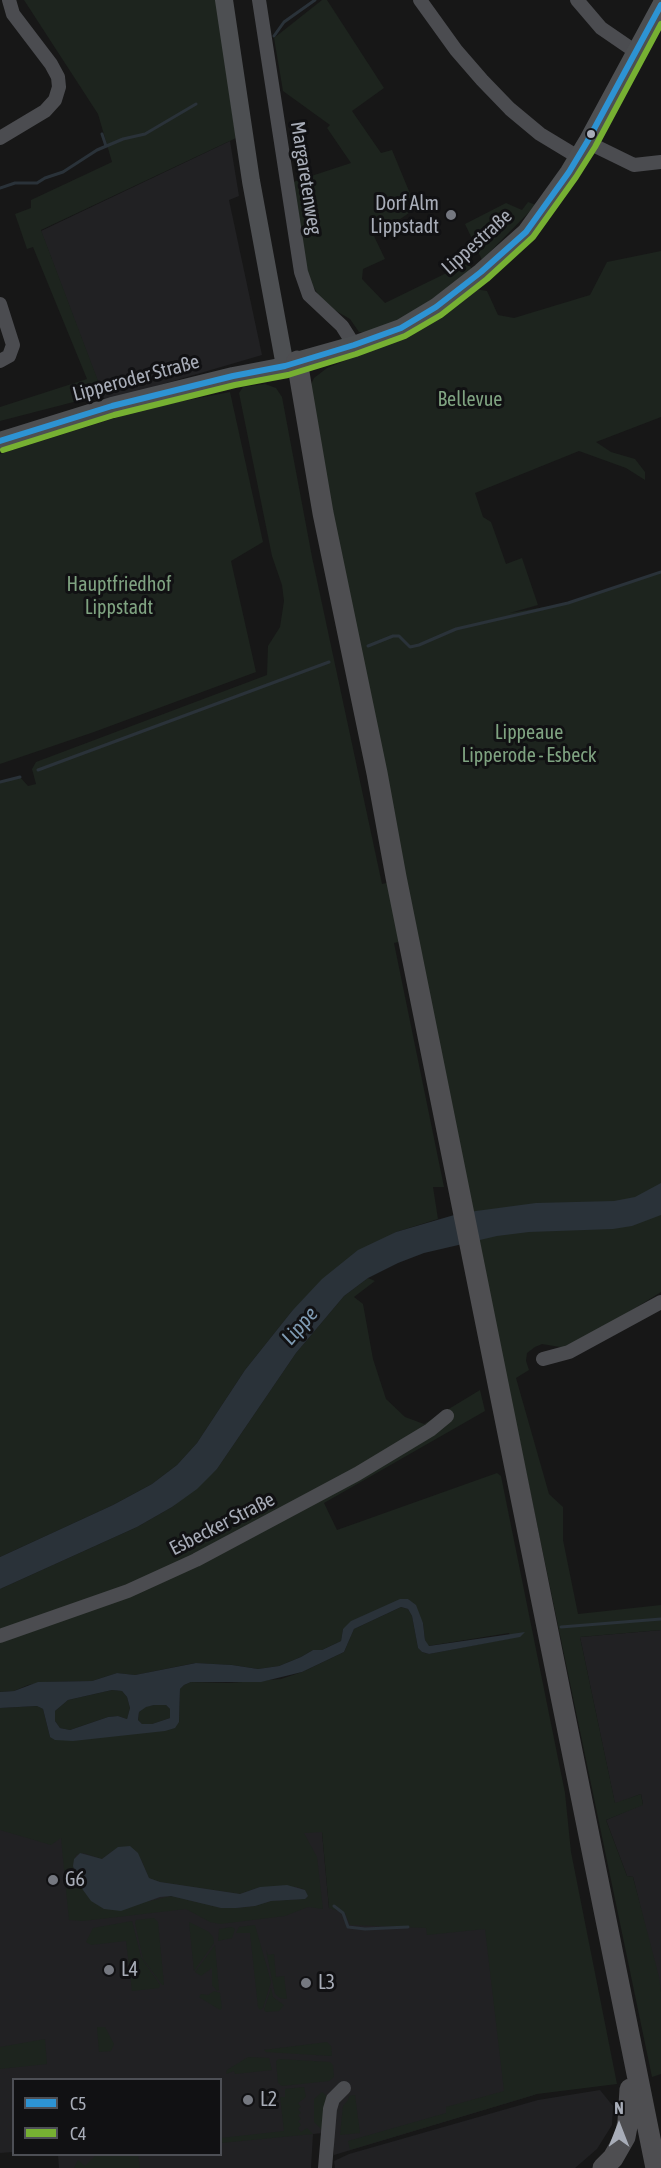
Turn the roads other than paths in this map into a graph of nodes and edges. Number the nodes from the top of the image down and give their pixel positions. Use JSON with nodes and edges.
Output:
{"nodes":[{"id":1,"x":9,"y":0,"type":"edge"},
{"id":2,"x":225,"y":0,"type":"edge"},
{"id":3,"x":234,"y":0,"type":"edge"},
{"id":4,"x":259,"y":0,"type":"edge"},
{"id":5,"x":420,"y":0,"type":"edge"},
{"id":6,"x":577,"y":0,"type":"edge"},
{"id":7,"x":661,"y":5,"type":"edge"},
{"id":8,"x":636,"y":52,"type":"junction"},
{"id":9,"x":0,"y":138,"type":"edge"},
{"id":10,"x":583,"y":149,"type":"junction"},
{"id":11,"x":661,"y":162,"type":"edge"},
{"id":12,"x":0,"y":304,"type":"edge"},
{"id":13,"x":354,"y":345,"type":"junction"},
{"id":14,"x":0,"y":361,"type":"edge"},
{"id":15,"x":291,"y":363,"type":"junction"},
{"id":16,"x":0,"y":441,"type":"edge"},
{"id":17,"x":661,"y":1302,"type":"edge"},
{"id":18,"x":543,"y":1359,"type":"dead end"},
{"id":19,"x":447,"y":1416,"type":"dead end"},
{"id":20,"x":0,"y":1636,"type":"edge"},
{"id":21,"x":634,"y":2084,"type":"junction"},
{"id":22,"x":344,"y":2088,"type":"dead end"},
{"id":23,"x":661,"y":2123,"type":"edge"},
{"id":24,"x":326,"y":2168,"type":"edge"},
{"id":25,"x":603,"y":2168,"type":"edge"},
{"id":26,"x":645,"y":2168,"type":"edge"},
{"id":27,"x":656,"y":2168,"type":"edge"}],
"edges":[{"from":1,"to":9,"type":"street"},
{"from":2,"to":15,"type":"main road"},
{"from":3,"to":15,"type":"main road"},
{"from":4,"to":13,"type":"street","name":"Margaretenweg"},
{"from":5,"to":10,"type":"street"},
{"from":6,"to":8,"type":"street"},
{"from":7,"to":8,"type":"main road","name":"Lippestraße"},
{"from":8,"to":10,"type":"main road","name":"Lippestraße"},
{"from":10,"to":11,"type":"street"},
{"from":10,"to":13,"type":"main road","name":"Lippestraße"},
{"from":12,"to":14,"type":"street"},
{"from":13,"to":15,"type":"main road","name":"Lippestraße"},
{"from":15,"to":16,"type":"main road","name":"Lipperoder Straße"},
{"from":15,"to":21,"type":"highway"},
{"from":17,"to":18,"type":"street"},
{"from":19,"to":20,"type":"street","name":"Esbecker Straße"},
{"from":21,"to":23,"type":"highway"},
{"from":21,"to":25,"type":"highway"},
{"from":21,"to":26,"type":"highway"},
{"from":21,"to":27,"type":"highway"},
{"from":22,"to":24,"type":"street"}]}
